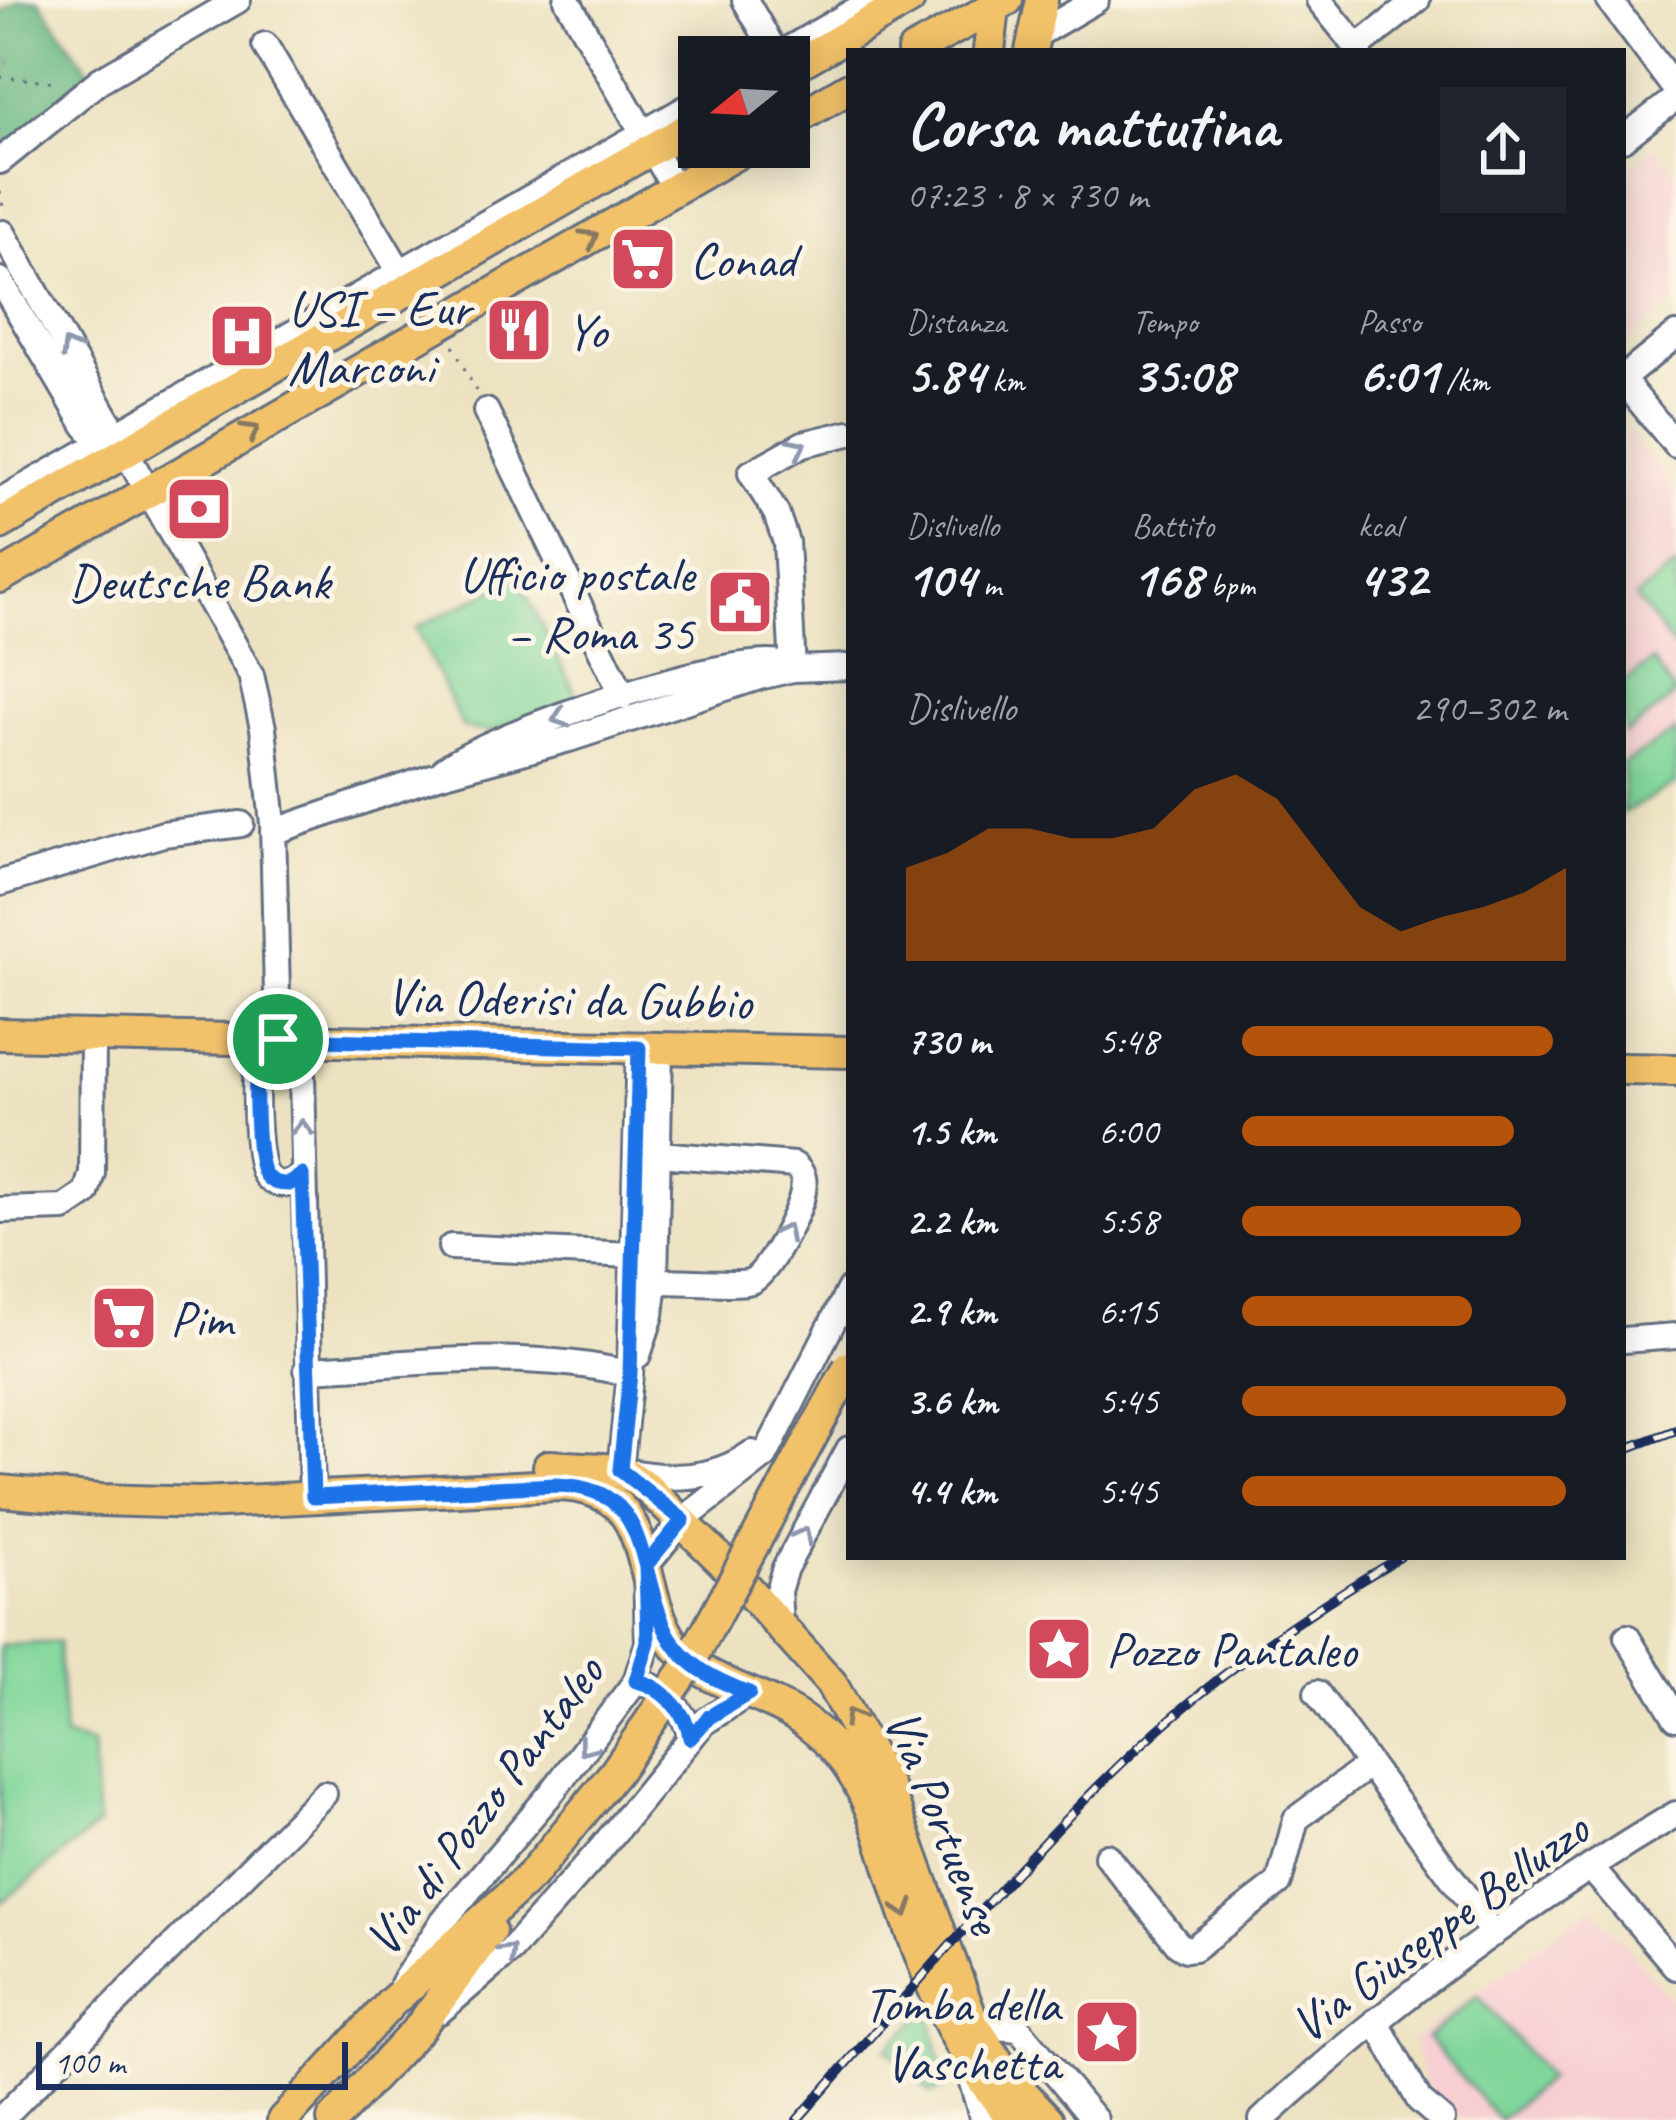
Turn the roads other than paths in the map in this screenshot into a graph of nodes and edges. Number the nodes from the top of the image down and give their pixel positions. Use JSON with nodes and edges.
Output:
{"nodes":[{"id":1,"x":238,"y":0,"type":"edge"},
{"id":2,"x":567,"y":0,"type":"edge"},
{"id":3,"x":745,"y":0,"type":"edge"},
{"id":4,"x":873,"y":0,"type":"edge"},
{"id":5,"x":909,"y":0,"type":"edge"},
{"id":6,"x":1042,"y":0,"type":"edge"},
{"id":7,"x":1096,"y":0,"type":"edge"},
{"id":8,"x":1319,"y":0,"type":"edge"},
{"id":9,"x":1417,"y":0,"type":"edge"},
{"id":10,"x":1609,"y":0,"type":"edge"},
{"id":11,"x":998,"y":3,"type":"edge"},
{"id":12,"x":765,"y":36,"type":"edge"},
{"id":13,"x":810,"y":37,"type":"edge"},
{"id":14,"x":1032,"y":44,"type":"edge"},
{"id":15,"x":265,"y":45,"type":"dead end"},
{"id":16,"x":920,"y":48,"type":"edge"},
{"id":17,"x":990,"y":48,"type":"edge"},
{"id":18,"x":1356,"y":48,"type":"edge"},
{"id":19,"x":1360,"y":48,"type":"edge"},
{"id":20,"x":141,"y":56,"type":"junction"},
{"id":21,"x":810,"y":57,"type":"edge"},
{"id":22,"x":154,"y":80,"type":"dead end"},
{"id":23,"x":846,"y":90,"type":"edge"},
{"id":24,"x":1673,"y":106,"type":"edge"},
{"id":25,"x":810,"y":111,"type":"edge"},
{"id":26,"x":678,"y":118,"type":"edge"},
{"id":27,"x":678,"y":130,"type":"edge"},
{"id":28,"x":1626,"y":137,"type":"edge"},
{"id":29,"x":649,"y":141,"type":"junction"},
{"id":30,"x":0,"y":161,"type":"edge"},
{"id":31,"x":712,"y":168,"type":"edge"},
{"id":32,"x":675,"y":189,"type":"junction"},
{"id":33,"x":0,"y":235,"type":"edge"},
{"id":34,"x":0,"y":280,"type":"edge"},
{"id":35,"x":405,"y":280,"type":"junction"},
{"id":36,"x":1676,"y":335,"type":"edge"},
{"id":37,"x":1626,"y":377,"type":"edge"},
{"id":38,"x":1626,"y":384,"type":"edge"},
{"id":39,"x":482,"y":404,"type":"road end"},
{"id":40,"x":846,"y":434,"type":"edge"},
{"id":41,"x":115,"y":442,"type":"junction"},
{"id":42,"x":1676,"y":446,"type":"edge"},
{"id":43,"x":149,"y":490,"type":"junction"},
{"id":44,"x":0,"y":501,"type":"edge"},
{"id":45,"x":0,"y":524,"type":"edge"},
{"id":46,"x":0,"y":577,"type":"edge"},
{"id":47,"x":846,"y":667,"type":"edge"},
{"id":48,"x":793,"y":669,"type":"junction"},
{"id":49,"x":623,"y":696,"type":"junction"},
{"id":50,"x":438,"y":775,"type":"junction"},
{"id":51,"x":232,"y":825,"type":"dead end"},
{"id":52,"x":273,"y":832,"type":"junction"},
{"id":53,"x":0,"y":883,"type":"edge"},
{"id":54,"x":0,"y":1034,"type":"edge"},
{"id":55,"x":93,"y":1036,"type":"junction"},
{"id":56,"x":278,"y":1039,"type":"junction"},
{"id":57,"x":650,"y":1048,"type":"junction"},
{"id":58,"x":846,"y":1052,"type":"edge"},
{"id":59,"x":1626,"y":1069,"type":"edge"},
{"id":60,"x":1676,"y":1070,"type":"edge"},
{"id":61,"x":659,"y":1154,"type":"junction"},
{"id":62,"x":302,"y":1175,"type":"junction"},
{"id":63,"x":0,"y":1210,"type":"edge"},
{"id":64,"x":451,"y":1247,"type":"dead end"},
{"id":65,"x":634,"y":1255,"type":"junction"},
{"id":66,"x":655,"y":1281,"type":"junction"},
{"id":67,"x":846,"y":1296,"type":"edge"},
{"id":68,"x":1676,"y":1336,"type":"edge"},
{"id":69,"x":1626,"y":1340,"type":"edge"},
{"id":70,"x":307,"y":1369,"type":"junction"},
{"id":71,"x":846,"y":1373,"type":"edge"},
{"id":72,"x":630,"y":1374,"type":"junction"},
{"id":73,"x":778,"y":1430,"type":"junction"},
{"id":74,"x":846,"y":1455,"type":"edge"},
{"id":75,"x":620,"y":1470,"type":"junction"},
{"id":76,"x":414,"y":1490,"type":"junction"},
{"id":77,"x":0,"y":1491,"type":"edge"},
{"id":78,"x":313,"y":1497,"type":"junction"},
{"id":79,"x":683,"y":1520,"type":"junction"},
{"id":80,"x":646,"y":1565,"type":"junction"},
{"id":81,"x":780,"y":1626,"type":"junction"},
{"id":82,"x":1627,"y":1637,"type":"dead end"},
{"id":83,"x":636,"y":1681,"type":"junction"},
{"id":84,"x":749,"y":1693,"type":"junction"},
{"id":85,"x":1317,"y":1694,"type":"dead end"},
{"id":86,"x":1676,"y":1718,"type":"edge"},
{"id":87,"x":690,"y":1738,"type":"junction"},
{"id":88,"x":1369,"y":1765,"type":"junction"},
{"id":89,"x":324,"y":1794,"type":"dead end"},
{"id":90,"x":1676,"y":1814,"type":"edge"},
{"id":91,"x":1107,"y":1856,"type":"dead end"},
{"id":92,"x":1590,"y":1867,"type":"junction"},
{"id":93,"x":531,"y":1876,"type":"junction"},
{"id":94,"x":1493,"y":1934,"type":"junction"},
{"id":95,"x":1676,"y":1966,"type":"edge"},
{"id":96,"x":392,"y":2002,"type":"junction"},
{"id":97,"x":1376,"y":2021,"type":"junction"},
{"id":98,"x":419,"y":2028,"type":"junction"},
{"id":99,"x":969,"y":2039,"type":"junction"},
{"id":100,"x":8,"y":2112,"type":"edge"},
{"id":101,"x":283,"y":2120,"type":"edge"},
{"id":102,"x":333,"y":2120,"type":"edge"},
{"id":103,"x":983,"y":2120,"type":"edge"},
{"id":104,"x":1014,"y":2120,"type":"edge"},
{"id":105,"x":1048,"y":2120,"type":"edge"},
{"id":106,"x":1095,"y":2120,"type":"edge"},
{"id":107,"x":1262,"y":2120,"type":"edge"},
{"id":108,"x":1442,"y":2120,"type":"edge"}],
"edges":[{"from":1,"to":20,"type":"street"},
{"from":2,"to":29,"type":"street"},
{"from":3,"to":12,"type":"street"},
{"from":4,"to":13,"type":"street"},
{"from":5,"to":21,"type":"main road"},
{"from":6,"to":14,"type":"main road"},
{"from":7,"to":14,"type":"street"},
{"from":8,"to":18,"type":"street"},
{"from":9,"to":19,"type":"street"},
{"from":10,"to":24,"type":"street"},
{"from":11,"to":16,"type":"main road"},
{"from":11,"to":17,"type":"main road"},
{"from":15,"to":35,"type":"street"},
{"from":20,"to":22,"type":"street"},
{"from":20,"to":30,"type":"street"},
{"from":23,"to":25,"type":"main road"},
{"from":24,"to":28,"type":"street"},
{"from":26,"to":29,"type":"street"},
{"from":27,"to":29,"type":"main road"},
{"from":29,"to":32,"type":"street"},
{"from":29,"to":35,"type":"main road"},
{"from":31,"to":32,"type":"main road"},
{"from":43,"to":32,"type":"main road","one_way":true},
{"from":41,"to":33,"type":"street","one_way":true},
{"from":34,"to":41,"type":"street"},
{"from":35,"to":41,"type":"main road"},
{"from":36,"to":37,"type":"street"},
{"from":38,"to":42,"type":"street"},
{"from":39,"to":49,"type":"street"},
{"from":48,"to":40,"type":"street","one_way":true},
{"from":41,"to":43,"type":"street"},
{"from":41,"to":44,"type":"street"},
{"from":41,"to":45,"type":"main road"},
{"from":43,"to":46,"type":"main road"},
{"from":43,"to":52,"type":"street"},
{"from":47,"to":48,"type":"street"},
{"from":48,"to":49,"type":"street"},
{"from":48,"to":50,"type":"street"},
{"from":49,"to":50,"type":"street","one_way":true},
{"from":50,"to":52,"type":"street"},
{"from":51,"to":53,"type":"street"},
{"from":52,"to":56,"type":"street"},
{"from":54,"to":55,"type":"main road","name":"Via Oderisi da Gubbio"},
{"from":55,"to":56,"type":"main road","name":"Via Oderisi da Gubbio"},
{"from":55,"to":63,"type":"street"},
{"from":56,"to":57,"type":"main road","name":"Via Oderisi da Gubbio"},
{"from":62,"to":56,"type":"street","one_way":true},
{"from":56,"to":62,"type":"street"},
{"from":57,"to":58,"type":"main road","name":"Via Oderisi da Gubbio"},
{"from":57,"to":61,"type":"street"},
{"from":57,"to":65,"type":"street"},
{"from":59,"to":60,"type":"main road"},
{"from":61,"to":66,"type":"street"},
{"from":66,"to":61,"type":"street","one_way":true},
{"from":62,"to":70,"type":"street"},
{"from":64,"to":65,"type":"street"},
{"from":65,"to":72,"type":"street"},
{"from":66,"to":72,"type":"street"},
{"from":67,"to":73,"type":"street"},
{"from":68,"to":69,"type":"street"},
{"from":70,"to":72,"type":"street"},
{"from":70,"to":78,"type":"street"},
{"from":71,"to":93,"type":"main road","bridge":true},
{"from":72,"to":75,"type":"street"},
{"from":73,"to":75,"type":"street"},
{"from":73,"to":79,"type":"street"},
{"from":81,"to":74,"type":"street","one_way":true},
{"from":75,"to":76,"type":"main road","name":"Via Portuense"},
{"from":75,"to":79,"type":"main road","name":"Via Portuense"},
{"from":76,"to":78,"type":"main road","name":"Via Portuense"},
{"from":76,"to":80,"type":"main road","name":"Via Portuense"},
{"from":77,"to":78,"type":"main road","name":"Via Portuense"},
{"from":79,"to":80,"type":"street"},
{"from":79,"to":81,"type":"main road","name":"Via Portuense"},
{"from":80,"to":83,"type":"street","name":"Via di Pozzo Pantaleo"},
{"from":80,"to":84,"type":"main road","name":"Via Portuense"},
{"from":99,"to":81,"type":"main road","name":"Via Portuense","one_way":true},
{"from":82,"to":86,"type":"street"},
{"from":83,"to":87,"type":"street"},
{"from":83,"to":96,"type":"street","name":"Via di Pozzo Pantaleo","one_way":true},
{"from":84,"to":87,"type":"street"},
{"from":84,"to":99,"type":"main road","name":"Via Portuense","one_way":true},
{"from":85,"to":88,"type":"street"},
{"from":98,"to":87,"type":"street","one_way":true},
{"from":88,"to":91,"type":"street"},
{"from":88,"to":94,"type":"street"},
{"from":89,"to":100,"type":"street"},
{"from":90,"to":92,"type":"street","name":"Via Giuseppe Belluzzo"},
{"from":92,"to":94,"type":"street","name":"Via Giuseppe Belluzzo"},
{"from":92,"to":95,"type":"street"},
{"from":93,"to":96,"type":"main road"},
{"from":93,"to":98,"type":"main road"},
{"from":94,"to":97,"type":"street","name":"Via Giuseppe Belluzzo"},
{"from":96,"to":101,"type":"main road"},
{"from":97,"to":107,"type":"street","name":"Via Giuseppe Belluzzo"},
{"from":97,"to":108,"type":"street"},
{"from":98,"to":102,"type":"main road"},
{"from":99,"to":103,"type":"street"},
{"from":99,"to":104,"type":"main road","name":"Via Portuense"},
{"from":99,"to":105,"type":"main road","name":"Via Portuense"},
{"from":99,"to":106,"type":"street"}]}
